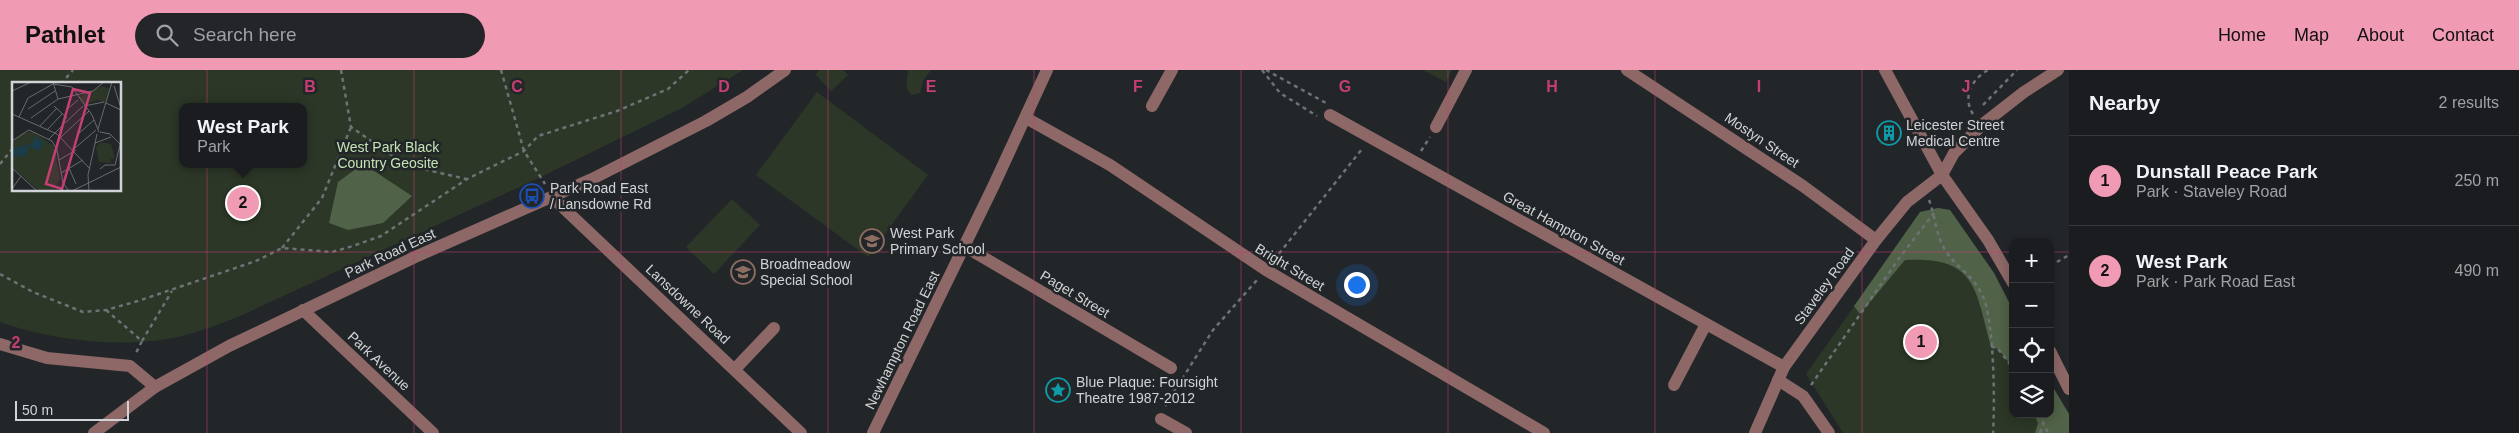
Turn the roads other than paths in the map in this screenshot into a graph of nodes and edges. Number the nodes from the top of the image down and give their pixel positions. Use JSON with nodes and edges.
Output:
{"nodes":[{"id":1,"x":785,"y":70,"type":"edge"},
{"id":2,"x":1047,"y":70,"type":"edge"},
{"id":3,"x":1172,"y":70,"type":"edge"},
{"id":4,"x":1466,"y":70,"type":"edge"},
{"id":5,"x":1627,"y":70,"type":"edge"},
{"id":6,"x":1885,"y":70,"type":"edge"},
{"id":7,"x":2058,"y":70,"type":"edge"},
{"id":8,"x":1152,"y":106,"type":"dead end"},
{"id":9,"x":1330,"y":115,"type":"road end"},
{"id":10,"x":1026,"y":118,"type":"junction"},
{"id":11,"x":1436,"y":127,"type":"road end"},
{"id":12,"x":1942,"y":175,"type":"junction"},
{"id":13,"x":553,"y":198,"type":"junction"},
{"id":14,"x":1876,"y":240,"type":"junction"},
{"id":15,"x":964,"y":246,"type":"junction"},
{"id":16,"x":2009,"y":276,"type":"edge"},
{"id":17,"x":303,"y":310,"type":"junction"},
{"id":18,"x":1706,"y":324,"type":"junction"},
{"id":19,"x":774,"y":328,"type":"dead end"},
{"id":20,"x":0,"y":344,"type":"edge"},
{"id":21,"x":2054,"y":359,"type":"edge"},
{"id":22,"x":1784,"y":366,"type":"junction"},
{"id":23,"x":1171,"y":368,"type":"dead end"},
{"id":24,"x":735,"y":369,"type":"junction"},
{"id":25,"x":1778,"y":380,"type":"junction"},
{"id":26,"x":1674,"y":385,"type":"dead end"},
{"id":27,"x":155,"y":387,"type":"junction"},
{"id":28,"x":2069,"y":389,"type":"edge"},
{"id":29,"x":1161,"y":419,"type":"dead end"},
{"id":30,"x":94,"y":433,"type":"edge"},
{"id":31,"x":434,"y":433,"type":"edge"},
{"id":32,"x":801,"y":433,"type":"edge"},
{"id":33,"x":873,"y":433,"type":"edge"},
{"id":34,"x":1186,"y":433,"type":"edge"},
{"id":35,"x":1544,"y":433,"type":"edge"},
{"id":36,"x":1755,"y":433,"type":"edge"},
{"id":37,"x":1829,"y":433,"type":"edge"}],
"edges":[{"from":1,"to":13,"type":"street","name":"Park Road East"},
{"from":2,"to":10,"type":"street","name":"Newhampton Road East"},
{"from":3,"to":8,"type":"street"},
{"from":4,"to":11,"type":"street"},
{"from":5,"to":14,"type":"street","name":"Mostyn Street"},
{"from":6,"to":12,"type":"street"},
{"from":7,"to":12,"type":"street"},
{"from":9,"to":18,"type":"street","name":"Great Hampton Street"},
{"from":10,"to":15,"type":"street","name":"Newhampton Road East"},
{"from":10,"to":35,"type":"street","name":"Bright Street"},
{"from":12,"to":14,"type":"street","name":"Staveley Road"},
{"from":12,"to":16,"type":"street"},
{"from":13,"to":17,"type":"street","name":"Park Road East"},
{"from":13,"to":24,"type":"street","name":"Lansdowne Road"},
{"from":14,"to":22,"type":"street","name":"Staveley Road"},
{"from":15,"to":23,"type":"street","name":"Paget Street"},
{"from":15,"to":33,"type":"street","name":"Newhampton Road East"},
{"from":17,"to":27,"type":"street","name":"Park Road East"},
{"from":17,"to":31,"type":"street","name":"Park Avenue"},
{"from":18,"to":22,"type":"street","name":"Great Hampton Street"},
{"from":18,"to":26,"type":"street"},
{"from":19,"to":24,"type":"street"},
{"from":20,"to":27,"type":"street"},
{"from":21,"to":28,"type":"street"},
{"from":22,"to":25,"type":"street","name":"Staveley Road"},
{"from":24,"to":32,"type":"street","name":"Lansdowne Road"},
{"from":25,"to":36,"type":"street","name":"Staveley Road"},
{"from":25,"to":37,"type":"street"},
{"from":27,"to":30,"type":"street","name":"Park Road East"},
{"from":29,"to":34,"type":"street"}]}
